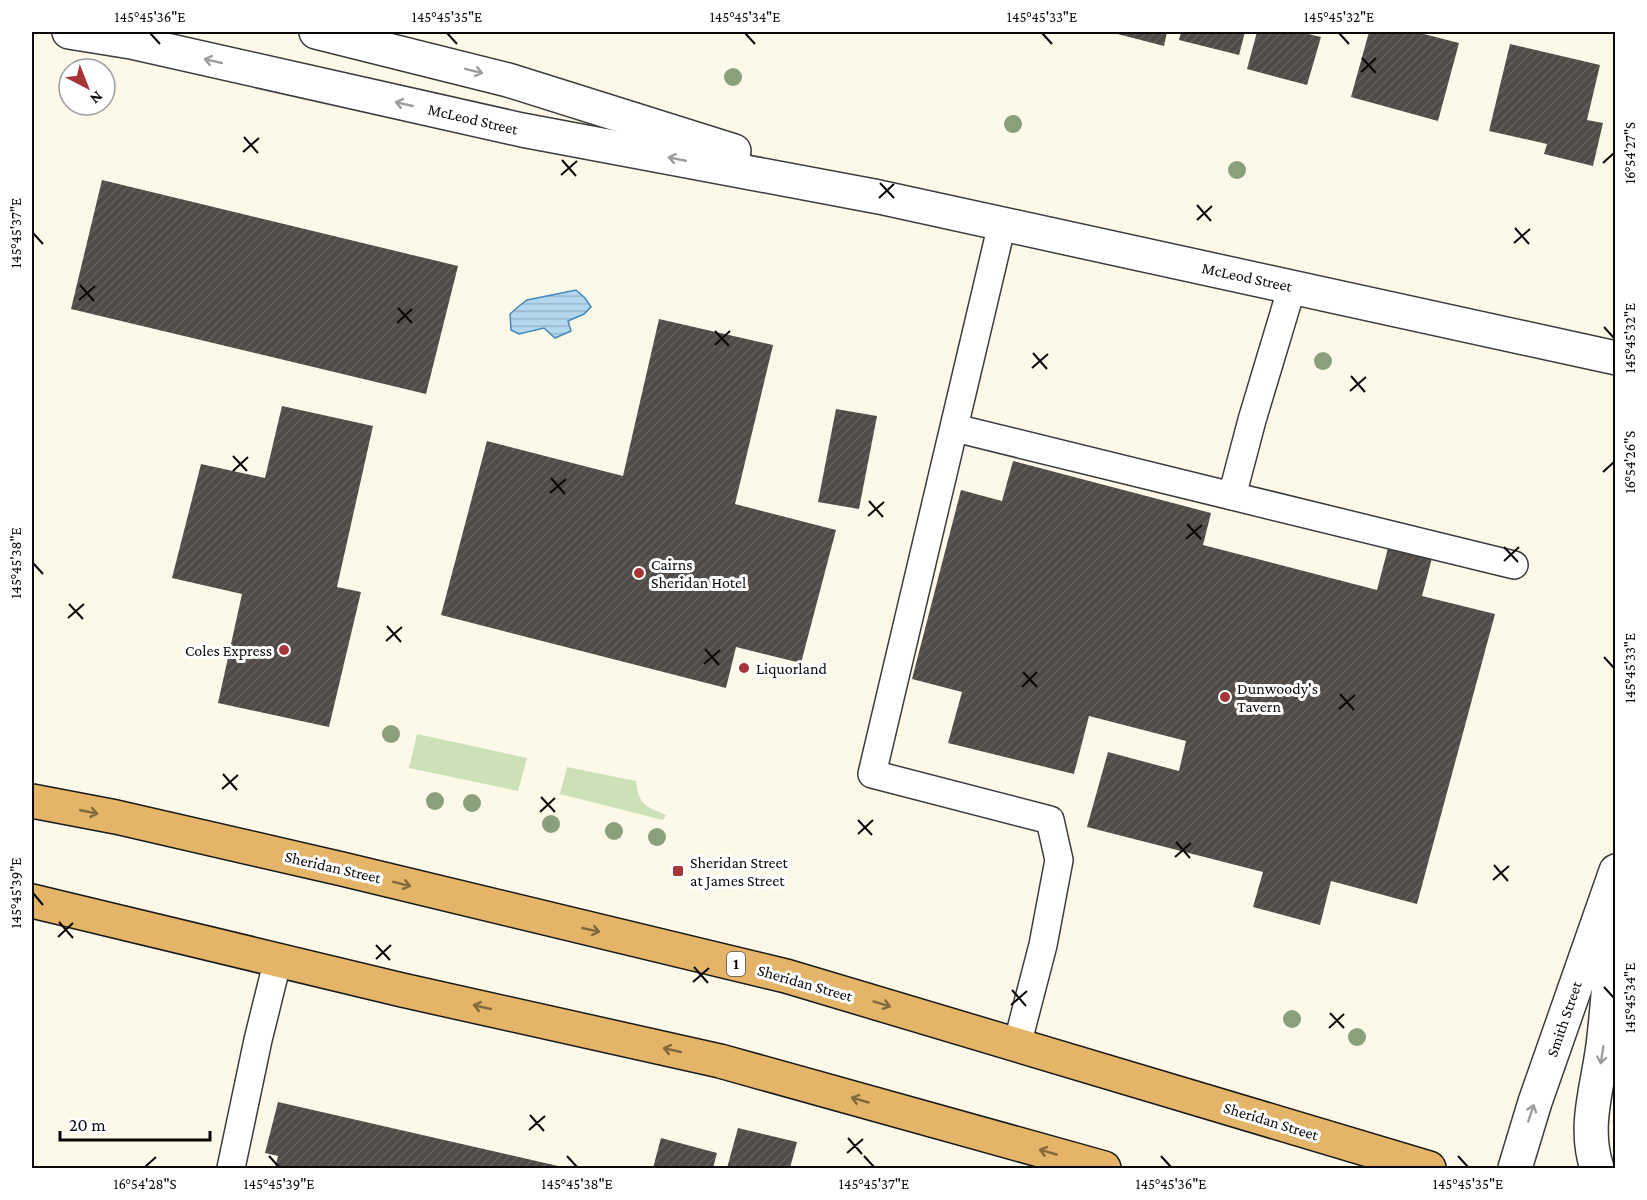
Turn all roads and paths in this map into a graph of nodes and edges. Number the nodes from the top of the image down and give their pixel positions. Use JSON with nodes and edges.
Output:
{"nodes":[{"id":1,"x":69,"y":32,"type":"edge"},
{"id":2,"x":316,"y":32,"type":"edge"},
{"id":3,"x":879,"y":197,"type":"junction"},
{"id":4,"x":1002,"y":224,"type":"junction"},
{"id":5,"x":1292,"y":287,"type":"junction"},
{"id":6,"x":1616,"y":358,"type":"edge"},
{"id":7,"x":955,"y":428,"type":"junction"},
{"id":8,"x":1232,"y":496,"type":"junction"},
{"id":9,"x":1515,"y":565,"type":"dead end"},
{"id":10,"x":32,"y":801,"type":"edge"},
{"id":11,"x":1616,"y":871,"type":"edge"},
{"id":12,"x":1616,"y":892,"type":"edge"},
{"id":13,"x":32,"y":901,"type":"edge"},
{"id":14,"x":278,"y":959,"type":"junction"},
{"id":15,"x":1017,"y":1045,"type":"junction"},
{"id":16,"x":231,"y":1168,"type":"edge"},
{"id":17,"x":1104,"y":1168,"type":"edge"},
{"id":18,"x":1429,"y":1168,"type":"edge"},
{"id":19,"x":1515,"y":1168,"type":"edge"},
{"id":20,"x":1597,"y":1168,"type":"edge"}],
"edges":[{"from":3,"to":1,"type":"street","name":"McLeod Street","one_way":true},
{"from":2,"to":3,"type":"street","name":"McLeod Street","one_way":true},
{"from":3,"to":4,"type":"street","name":"McLeod Street"},
{"from":4,"to":5,"type":"street","name":"McLeod Street"},
{"from":4,"to":7,"type":"lane"},
{"from":5,"to":6,"type":"street","name":"McLeod Street"},
{"from":5,"to":8,"type":"lane"},
{"from":7,"to":8,"type":"lane"},
{"from":7,"to":15,"type":"lane"},
{"from":8,"to":9,"type":"lane"},
{"from":10,"to":15,"type":"highway","name":"Sheridan Street","number":"1","one_way":true},
{"from":19,"to":11,"type":"street","name":"Smith Street","one_way":true},
{"from":12,"to":20,"type":"street","name":"Smith Street","one_way":true},
{"from":13,"to":14,"type":"highway"},
{"from":14,"to":16,"type":"lane"},
{"from":17,"to":14,"type":"highway","one_way":true},
{"from":15,"to":18,"type":"highway","name":"Sheridan Street","number":"1"}]}
